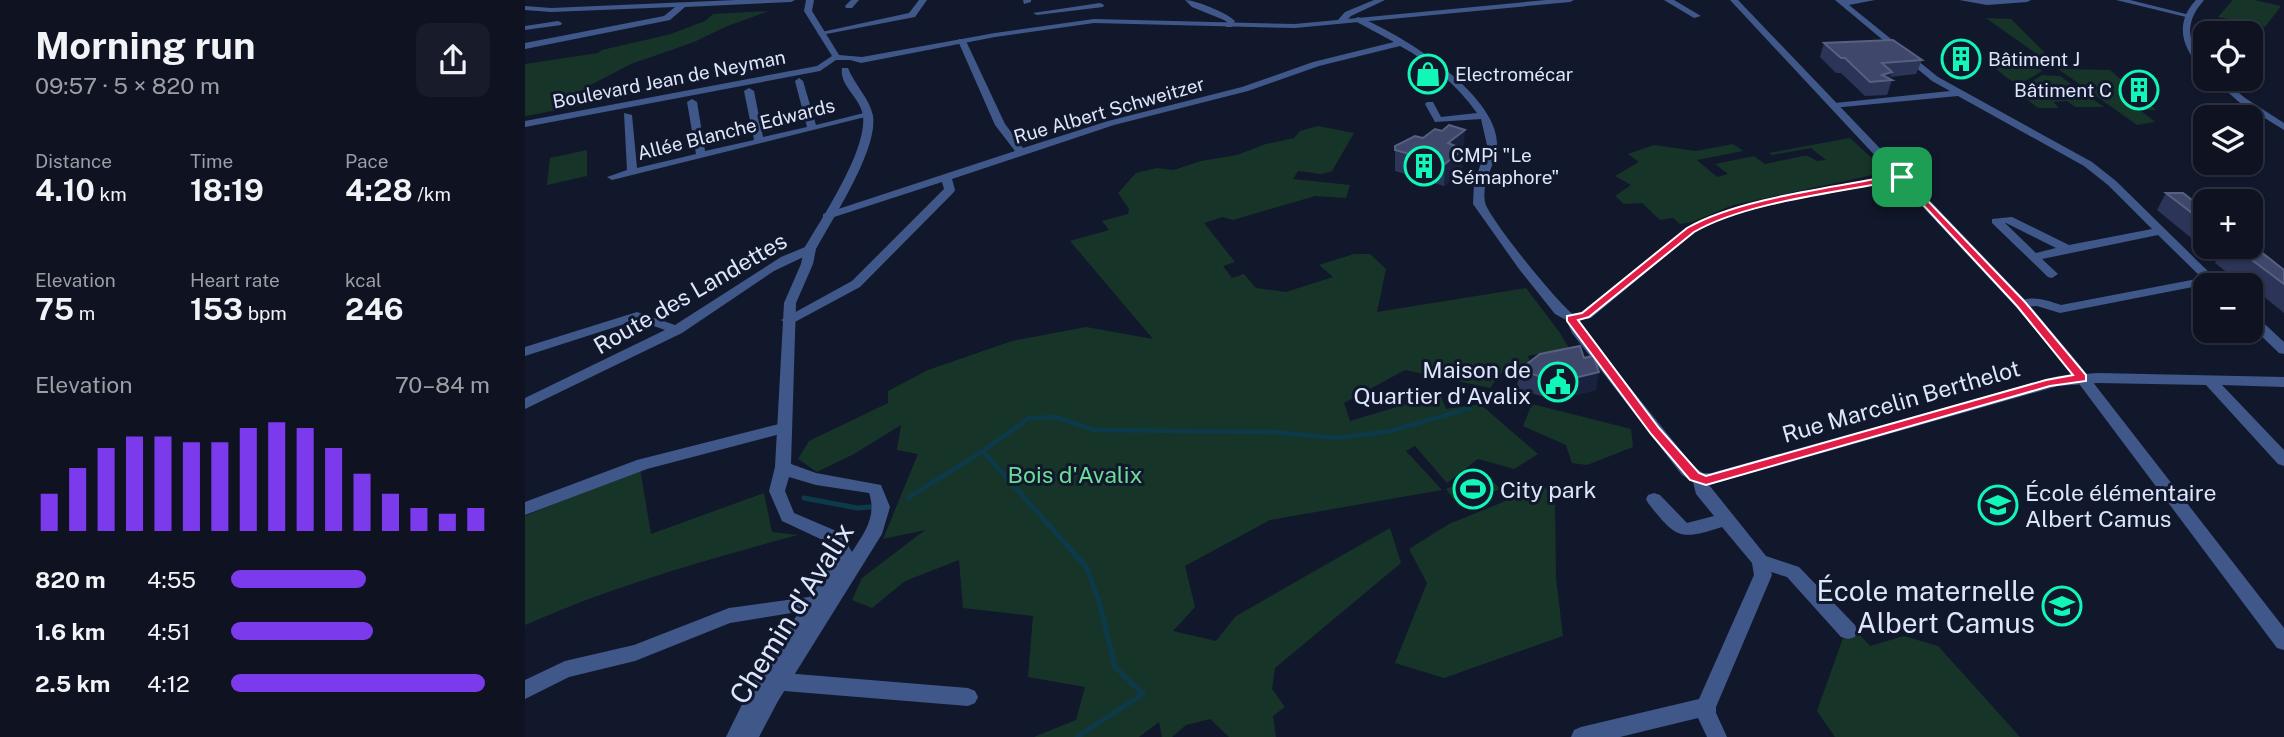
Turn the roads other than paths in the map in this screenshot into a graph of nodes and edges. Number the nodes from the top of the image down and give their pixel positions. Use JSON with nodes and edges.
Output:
{"nodes":[{"id":1,"x":791,"y":0,"type":"edge"},
{"id":2,"x":810,"y":0,"type":"edge"},
{"id":3,"x":923,"y":0,"type":"edge"},
{"id":4,"x":1189,"y":0,"type":"edge"},
{"id":5,"x":1381,"y":0,"type":"edge"},
{"id":6,"x":1570,"y":0,"type":"edge"},
{"id":7,"x":1668,"y":0,"type":"edge"},
{"id":8,"x":1734,"y":0,"type":"edge"},
{"id":9,"x":1871,"y":0,"type":"edge"},
{"id":10,"x":1963,"y":0,"type":"edge"},
{"id":11,"x":2027,"y":0,"type":"edge"},
{"id":12,"x":2120,"y":0,"type":"edge"},
{"id":13,"x":2200,"y":0,"type":"edge"},
{"id":14,"x":686,"y":2,"type":"edge"},
{"id":15,"x":1101,"y":2,"type":"edge"},
{"id":16,"x":1841,"y":2,"type":"edge"},
{"id":17,"x":526,"y":9,"type":"edge"},
{"id":18,"x":1037,"y":13,"type":"dead end"},
{"id":19,"x":2186,"y":15,"type":"junction"},
{"id":20,"x":1697,"y":16,"type":"dead end"},
{"id":21,"x":1358,"y":19,"type":"junction"},
{"id":22,"x":1094,"y":21,"type":"junction"},
{"id":23,"x":1341,"y":21,"type":"junction"},
{"id":24,"x":558,"y":23,"type":"dead end"},
{"id":25,"x":544,"y":25,"type":"junction"},
{"id":26,"x":1229,"y":25,"type":"junction"},
{"id":27,"x":527,"y":28,"type":"edge"},
{"id":28,"x":821,"y":33,"type":"junction"},
{"id":29,"x":962,"y":41,"type":"junction"},
{"id":30,"x":544,"y":43,"type":"junction"},
{"id":31,"x":1402,"y":43,"type":"junction"},
{"id":32,"x":525,"y":46,"type":"edge"},
{"id":33,"x":2193,"y":51,"type":"edge"},
{"id":34,"x":837,"y":58,"type":"junction"},
{"id":35,"x":861,"y":60,"type":"junction"},
{"id":36,"x":820,"y":68,"type":"junction"},
{"id":37,"x":845,"y":70,"type":"junction"},
{"id":38,"x":799,"y":81,"type":"dead end"},
{"id":39,"x":749,"y":91,"type":"dead end"},
{"id":40,"x":2231,"y":91,"type":"edge"},
{"id":41,"x":1957,"y":93,"type":"junction"},
{"id":42,"x":692,"y":102,"type":"dead end"},
{"id":43,"x":1430,"y":104,"type":"dead end"},
{"id":44,"x":1835,"y":106,"type":"junction"},
{"id":45,"x":627,"y":115,"type":"dead end"},
{"id":46,"x":868,"y":115,"type":"junction"},
{"id":47,"x":1483,"y":115,"type":"junction"},
{"id":48,"x":1438,"y":120,"type":"junction"},
{"id":49,"x":525,"y":124,"type":"edge"},
{"id":50,"x":2284,"y":127,"type":"edge"},
{"id":51,"x":813,"y":128,"type":"junction"},
{"id":52,"x":1444,"y":130,"type":"edge"},
{"id":53,"x":759,"y":141,"type":"junction"},
{"id":54,"x":1021,"y":152,"type":"junction"},
{"id":55,"x":701,"y":155,"type":"junction"},
{"id":56,"x":632,"y":172,"type":"junction"},
{"id":57,"x":612,"y":177,"type":"dead end"},
{"id":58,"x":946,"y":177,"type":"junction"},
{"id":59,"x":1902,"y":177,"type":"junction"},
{"id":60,"x":827,"y":216,"type":"junction"},
{"id":61,"x":2158,"y":231,"type":"junction"},
{"id":62,"x":810,"y":249,"type":"junction"},
{"id":63,"x":2067,"y":249,"type":"junction"},
{"id":64,"x":2033,"y":257,"type":"junction"},
{"id":65,"x":2202,"y":273,"type":"edge"},
{"id":66,"x":2052,"y":274,"type":"dead end"},
{"id":67,"x":2193,"y":286,"type":"edge"},
{"id":68,"x":2021,"y":304,"type":"junction"},
{"id":69,"x":1571,"y":318,"type":"junction"},
{"id":70,"x":788,"y":320,"type":"junction"},
{"id":71,"x":677,"y":330,"type":"junction"},
{"id":72,"x":2263,"y":330,"type":"edge"},
{"id":73,"x":2284,"y":350,"type":"edge"},
{"id":74,"x":525,"y":352,"type":"edge"},
{"id":75,"x":2081,"y":378,"type":"junction"},
{"id":76,"x":2209,"y":380,"type":"junction"},
{"id":77,"x":2284,"y":382,"type":"edge"},
{"id":78,"x":525,"y":404,"type":"edge"},
{"id":79,"x":783,"y":428,"type":"junction"},
{"id":80,"x":2284,"y":460,"type":"edge"},
{"id":81,"x":782,"y":467,"type":"junction"},
{"id":82,"x":1700,"y":479,"type":"junction"},
{"id":83,"x":1654,"y":499,"type":"dead end"},
{"id":84,"x":525,"y":509,"type":"edge"},
{"id":85,"x":1726,"y":519,"type":"junction"},
{"id":86,"x":1760,"y":561,"type":"junction"},
{"id":87,"x":823,"y":602,"type":"junction"},
{"id":88,"x":1849,"y":631,"type":"dead end"},
{"id":89,"x":2284,"y":642,"type":"edge"},
{"id":90,"x":772,"y":681,"type":"junction"},
{"id":91,"x":525,"y":690,"type":"edge"},
{"id":92,"x":968,"y":697,"type":"dead end"},
{"id":93,"x":1706,"y":707,"type":"junction"},
{"id":94,"x":736,"y":737,"type":"edge"},
{"id":95,"x":748,"y":737,"type":"edge"},
{"id":96,"x":1581,"y":737,"type":"edge"},
{"id":97,"x":1717,"y":737,"type":"edge"}],
"edges":[{"from":1,"to":14,"type":"street"},
{"from":2,"to":28,"type":"street"},
{"from":3,"to":28,"type":"street"},
{"from":4,"to":26,"type":"street"},
{"from":5,"to":23,"type":"street"},
{"from":6,"to":21,"type":"street"},
{"from":7,"to":20,"type":"street"},
{"from":8,"to":44,"type":"street"},
{"from":9,"to":16,"type":"street"},
{"from":10,"to":11,"type":"street"},
{"from":12,"to":19,"type":"street"},
{"from":13,"to":19,"type":"street"},
{"from":14,"to":17,"type":"street"},
{"from":14,"to":30,"type":"street"},
{"from":15,"to":18,"type":"street"},
{"from":15,"to":22,"type":"street"},
{"from":16,"to":41,"type":"street"},
{"from":19,"to":33,"type":"street"},
{"from":21,"to":23,"type":"street"},
{"from":21,"to":31,"type":"street"},
{"from":22,"to":26,"type":"street"},
{"from":22,"to":29,"type":"street"},
{"from":23,"to":26,"type":"street"},
{"from":24,"to":25,"type":"street"},
{"from":25,"to":27,"type":"street"},
{"from":25,"to":30,"type":"street"},
{"from":28,"to":34,"type":"street"},
{"from":29,"to":35,"type":"street"},
{"from":29,"to":54,"type":"street"},
{"from":30,"to":32,"type":"street"},
{"from":31,"to":47,"type":"street"},
{"from":31,"to":54,"type":"street","name":"Rue Albert Schweitzer"},
{"from":34,"to":35,"type":"street"},
{"from":34,"to":36,"type":"street"},
{"from":35,"to":37,"type":"street"},
{"from":36,"to":37,"type":"street"},
{"from":36,"to":49,"type":"street","name":"Boulevard Jean de Neyman"},
{"from":37,"to":46,"type":"street"},
{"from":38,"to":51,"type":"street"},
{"from":39,"to":53,"type":"street"},
{"from":40,"to":50,"type":"street"},
{"from":41,"to":44,"type":"street"},
{"from":41,"to":61,"type":"street"},
{"from":42,"to":55,"type":"street"},
{"from":43,"to":48,"type":"street"},
{"from":44,"to":59,"type":"street"},
{"from":45,"to":56,"type":"street"},
{"from":46,"to":51,"type":"street","name":"Allée Blanche Edwards"},
{"from":46,"to":60,"type":"street","name":"Route des Landettes"},
{"from":47,"to":48,"type":"street"},
{"from":47,"to":69,"type":"street"},
{"from":48,"to":52,"type":"street"},
{"from":51,"to":53,"type":"street","name":"Allée Blanche Edwards"},
{"from":53,"to":55,"type":"street","name":"Allée Blanche Edwards"},
{"from":54,"to":58,"type":"street","name":"Rue Albert Schweitzer"},
{"from":55,"to":56,"type":"street","name":"Allée Blanche Edwards"},
{"from":56,"to":57,"type":"street","name":"Allée Blanche Edwards"},
{"from":58,"to":60,"type":"street","name":"Rue Albert Schweitzer"},
{"from":58,"to":70,"type":"street"},
{"from":59,"to":68,"type":"street"},
{"from":59,"to":69,"type":"street"},
{"from":60,"to":62,"type":"street","name":"Route des Landettes"},
{"from":61,"to":63,"type":"street"},
{"from":61,"to":65,"type":"street"},
{"from":62,"to":70,"type":"street","name":"Chemin d'Avalix"},
{"from":62,"to":71,"type":"street","name":"Route des Landettes"},
{"from":63,"to":64,"type":"street"},
{"from":63,"to":64,"type":"street"},
{"from":64,"to":66,"type":"street"},
{"from":67,"to":68,"type":"street"},
{"from":68,"to":75,"type":"street"},
{"from":69,"to":82,"type":"street"},
{"from":70,"to":79,"type":"street","name":"Chemin d'Avalix"},
{"from":71,"to":74,"type":"street"},
{"from":71,"to":78,"type":"street","name":"Route des Landettes"},
{"from":72,"to":73,"type":"street"},
{"from":75,"to":76,"type":"street","name":"Rue Marcelin Berthelot"},
{"from":75,"to":82,"type":"street","name":"Rue Marcelin Berthelot"},
{"from":75,"to":89,"type":"street"},
{"from":76,"to":77,"type":"street","name":"Rue Marcelin Berthelot"},
{"from":76,"to":80,"type":"street"},
{"from":79,"to":81,"type":"street","name":"Chemin d'Avalix"},
{"from":79,"to":84,"type":"street"},
{"from":81,"to":87,"type":"street","name":"Chemin d'Avalix"},
{"from":81,"to":87,"type":"street","name":"Chemin d'Avalix"},
{"from":82,"to":85,"type":"street"},
{"from":83,"to":85,"type":"street"},
{"from":85,"to":86,"type":"street"},
{"from":86,"to":88,"type":"street"},
{"from":86,"to":93,"type":"street"},
{"from":87,"to":90,"type":"street","name":"Chemin d'Avalix"},
{"from":87,"to":91,"type":"street"},
{"from":90,"to":92,"type":"street"},
{"from":90,"to":94,"type":"street","name":"Chemin d'Avalix"},
{"from":90,"to":95,"type":"street","name":"Chemin d'Avalix"},
{"from":93,"to":96,"type":"street"},
{"from":93,"to":97,"type":"street"}]}
